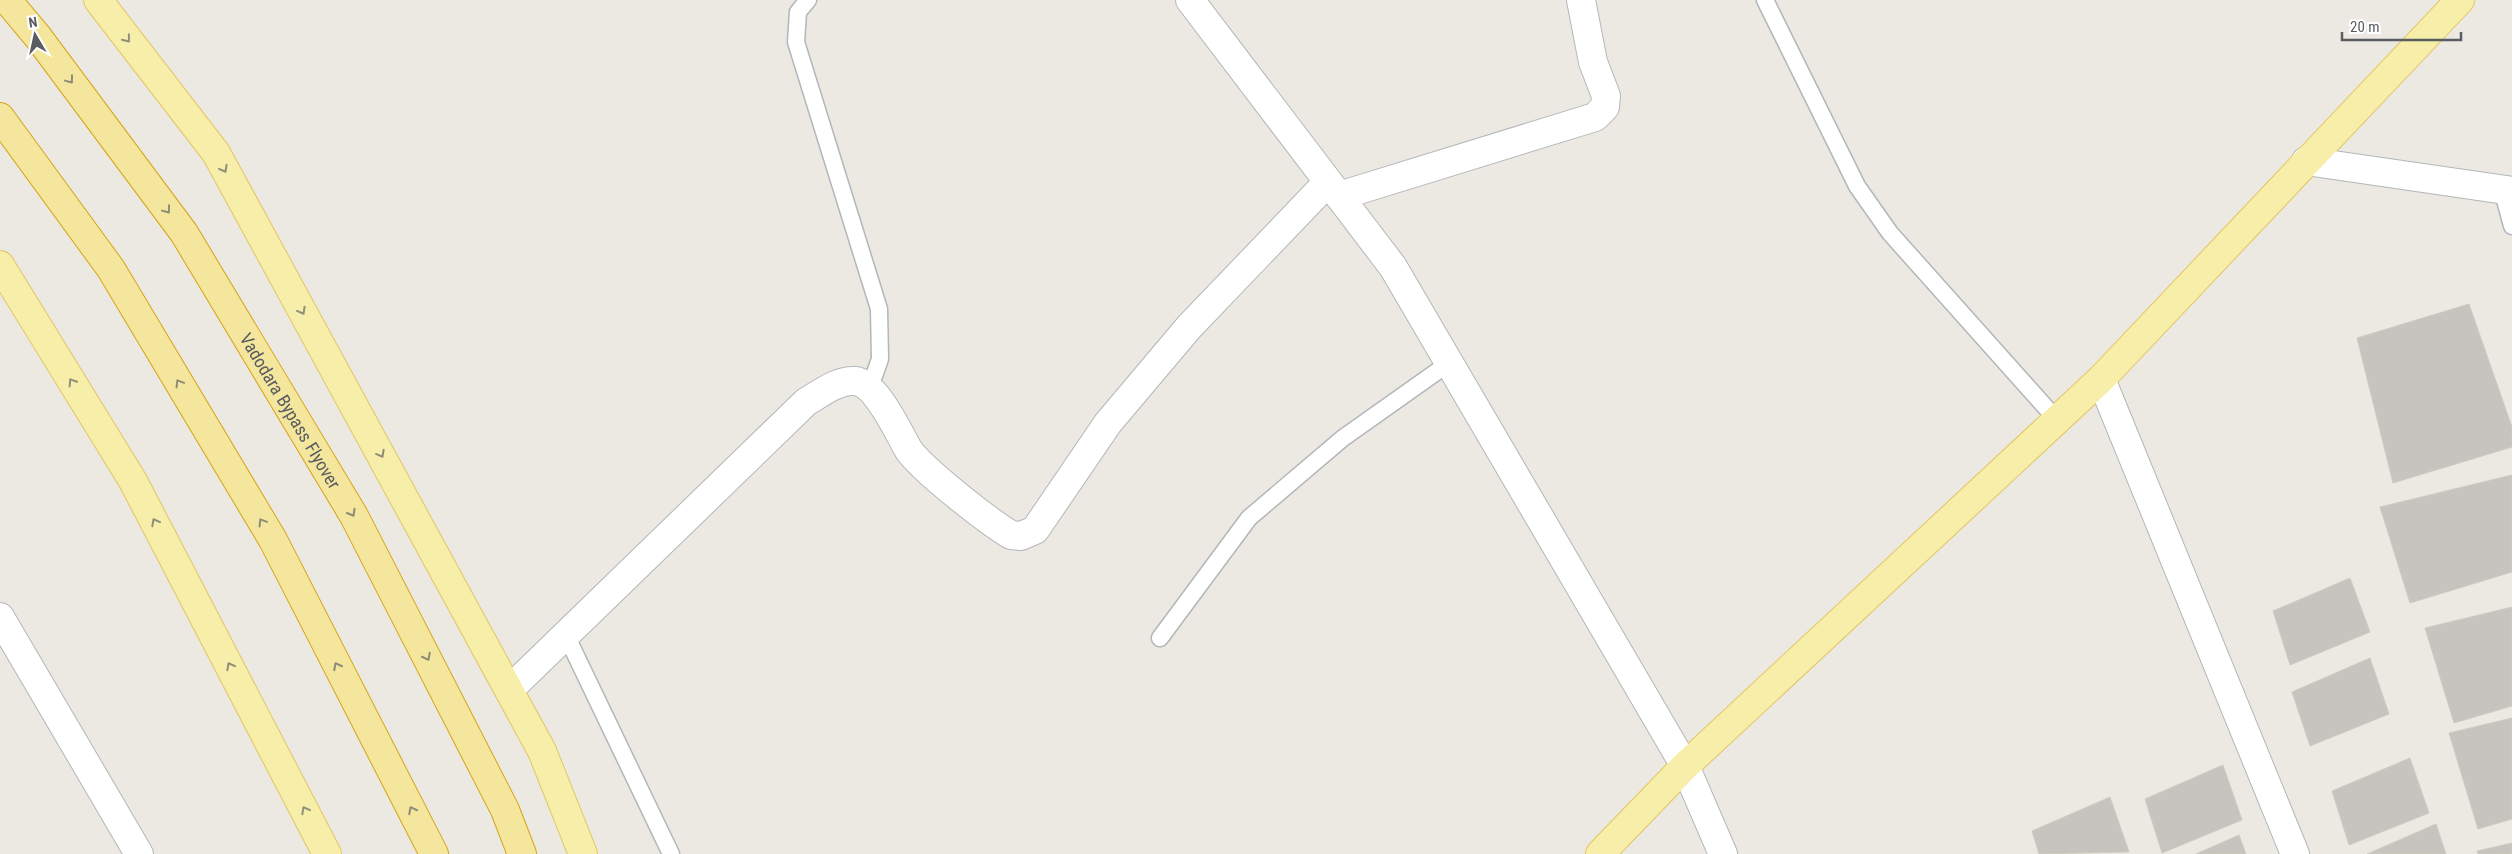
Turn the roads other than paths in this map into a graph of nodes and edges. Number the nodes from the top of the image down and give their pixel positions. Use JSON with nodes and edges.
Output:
{"nodes":[{"id":1,"x":7,"y":0,"type":"edge"},
{"id":2,"x":98,"y":0,"type":"edge"},
{"id":3,"x":808,"y":0,"type":"edge"},
{"id":4,"x":1190,"y":0,"type":"edge"},
{"id":5,"x":1580,"y":0,"type":"edge"},
{"id":6,"x":1765,"y":0,"type":"edge"},
{"id":7,"x":2460,"y":0,"type":"edge"},
{"id":8,"x":0,"y":117,"type":"edge"},
{"id":9,"x":2306,"y":162,"type":"junction"},
{"id":10,"x":1333,"y":189,"type":"junction"},
{"id":11,"x":2507,"y":190,"type":"edge"},
{"id":12,"x":2512,"y":226,"type":"edge"},
{"id":13,"x":0,"y":265,"type":"edge"},
{"id":14,"x":1449,"y":363,"type":"junction"},
{"id":15,"x":2101,"y":379,"type":"junction"},
{"id":16,"x":870,"y":388,"type":"junction"},
{"id":17,"x":2057,"y":420,"type":"junction"},
{"id":18,"x":0,"y":617,"type":"edge"},
{"id":19,"x":566,"y":634,"type":"junction"},
{"id":20,"x":1160,"y":638,"type":"dead end"},
{"id":21,"x":509,"y":690,"type":"junction"},
{"id":22,"x":1685,"y":766,"type":"junction"},
{"id":23,"x":139,"y":854,"type":"edge"},
{"id":24,"x":327,"y":854,"type":"edge"},
{"id":25,"x":434,"y":854,"type":"edge"},
{"id":26,"x":522,"y":854,"type":"edge"},
{"id":27,"x":583,"y":854,"type":"edge"},
{"id":28,"x":672,"y":854,"type":"edge"},
{"id":29,"x":1600,"y":854,"type":"edge"},
{"id":30,"x":1723,"y":854,"type":"edge"},
{"id":31,"x":2295,"y":854,"type":"edge"}],
"edges":[{"from":1,"to":26,"type":"highway","name":"Vadodara Bypass Flyover","one_way":true},
{"from":2,"to":21,"type":"main road","one_way":true},
{"from":3,"to":16,"type":"lane"},
{"from":4,"to":10,"type":"street"},
{"from":5,"to":10,"type":"street"},
{"from":6,"to":17,"type":"lane"},
{"from":7,"to":9,"type":"main road"},
{"from":25,"to":8,"type":"highway","one_way":true},
{"from":9,"to":11,"type":"street"},
{"from":9,"to":15,"type":"main road"},
{"from":10,"to":14,"type":"street"},
{"from":10,"to":16,"type":"street"},
{"from":11,"to":12,"type":"lane"},
{"from":24,"to":13,"type":"main road","one_way":true},
{"from":14,"to":20,"type":"lane"},
{"from":14,"to":22,"type":"street"},
{"from":15,"to":17,"type":"main road"},
{"from":15,"to":31,"type":"street"},
{"from":16,"to":19,"type":"street"},
{"from":17,"to":22,"type":"main road"},
{"from":18,"to":23,"type":"street"},
{"from":19,"to":21,"type":"street"},
{"from":19,"to":28,"type":"lane"},
{"from":21,"to":27,"type":"main road"},
{"from":22,"to":29,"type":"main road"},
{"from":22,"to":30,"type":"street"}]}
